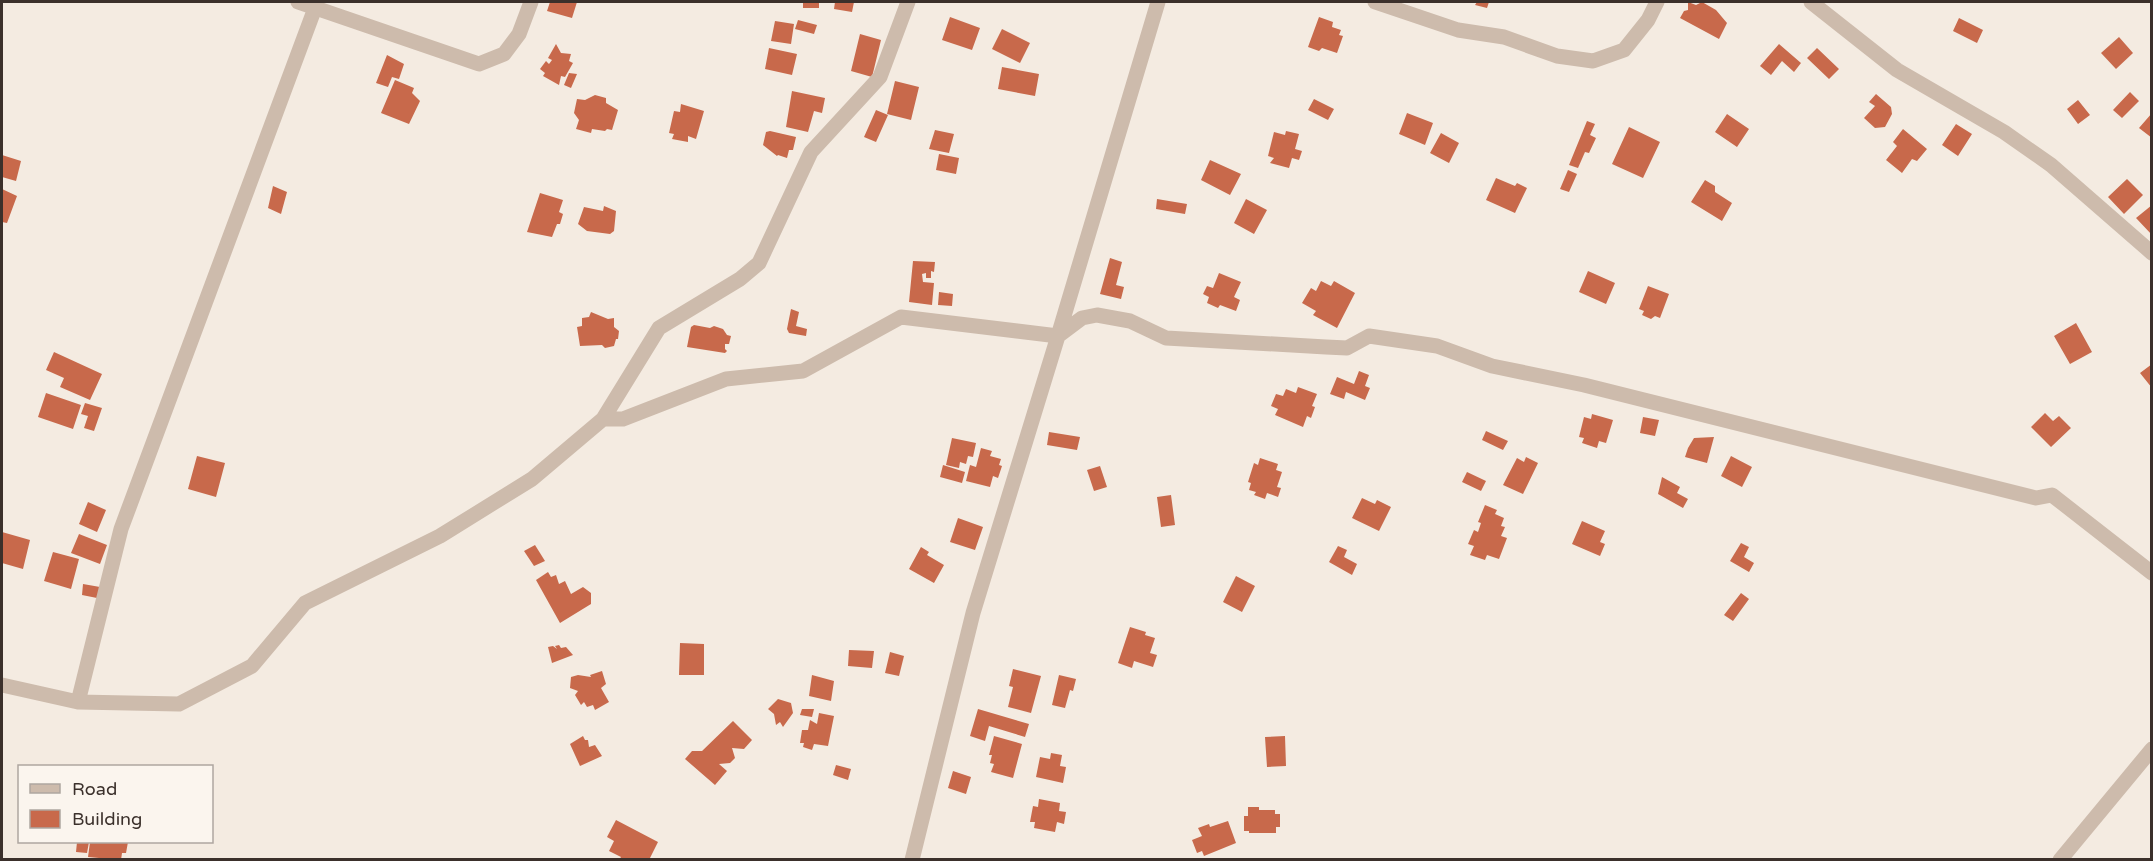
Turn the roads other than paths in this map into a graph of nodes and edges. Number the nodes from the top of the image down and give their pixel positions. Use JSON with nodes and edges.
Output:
{"nodes":[{"id":1,"x":298,"y":2,"type":"edge"},
{"id":2,"x":531,"y":2,"type":"edge"},
{"id":3,"x":908,"y":2,"type":"edge"},
{"id":4,"x":1158,"y":2,"type":"edge"},
{"id":5,"x":1375,"y":2,"type":"edge"},
{"id":6,"x":1657,"y":2,"type":"edge"},
{"id":7,"x":1811,"y":2,"type":"edge"},
{"id":8,"x":315,"y":8,"type":"junction"},
{"id":9,"x":2151,"y":253,"type":"edge"},
{"id":10,"x":1058,"y":336,"type":"junction"},
{"id":11,"x":603,"y":419,"type":"junction"},
{"id":12,"x":2151,"y":573,"type":"edge"},
{"id":13,"x":2,"y":685,"type":"edge"},
{"id":14,"x":78,"y":702,"type":"junction"},
{"id":15,"x":2151,"y":749,"type":"edge"},
{"id":16,"x":912,"y":860,"type":"edge"},
{"id":17,"x":2060,"y":860,"type":"edge"}],
"edges":[{"from":1,"to":8,"type":"street"},
{"from":2,"to":8,"type":"street"},
{"from":3,"to":11,"type":"street"},
{"from":4,"to":10,"type":"street"},
{"from":5,"to":6,"type":"street"},
{"from":7,"to":9,"type":"street"},
{"from":8,"to":14,"type":"street"},
{"from":10,"to":11,"type":"street"},
{"from":10,"to":12,"type":"street"},
{"from":10,"to":16,"type":"street"},
{"from":11,"to":14,"type":"street"},
{"from":13,"to":14,"type":"street"},
{"from":15,"to":17,"type":"street"}]}
